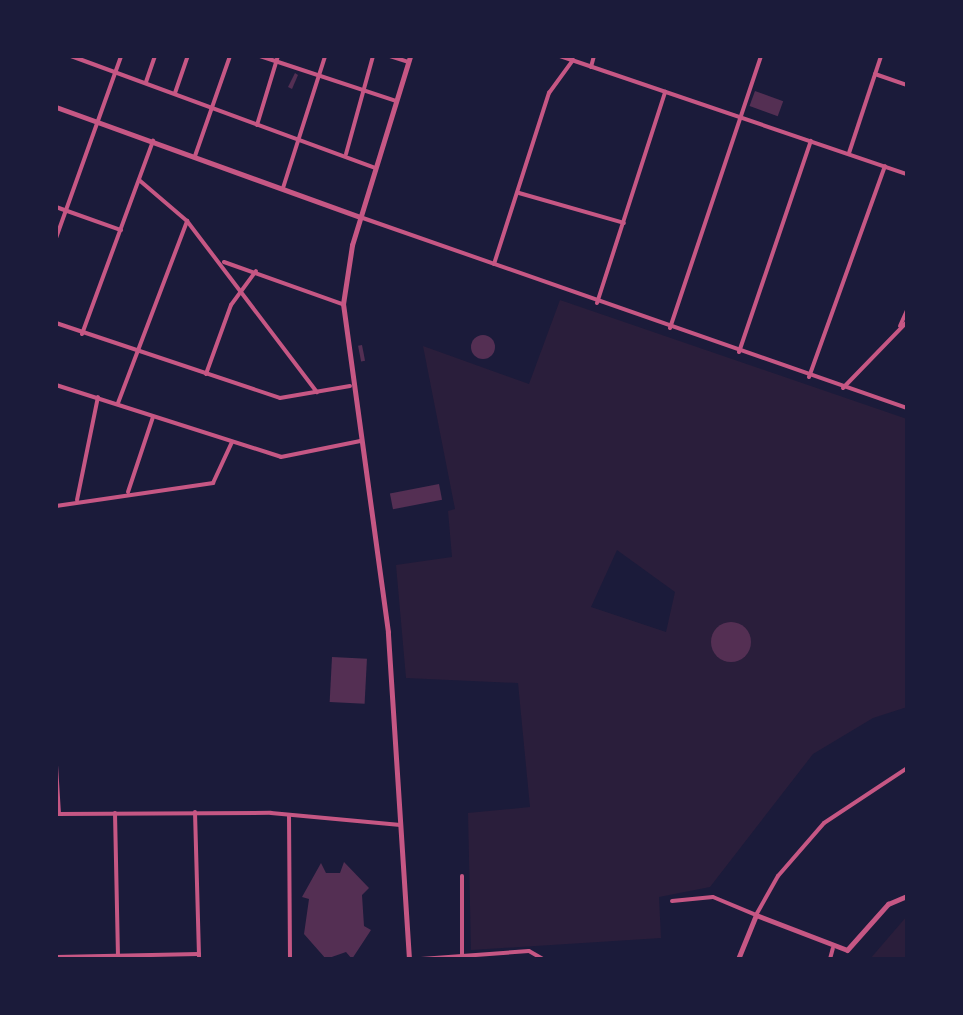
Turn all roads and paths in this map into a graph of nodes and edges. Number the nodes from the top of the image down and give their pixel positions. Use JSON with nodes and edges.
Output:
{"nodes":[{"id":1,"x":71,"y":56,"type":"edge"},
{"id":2,"x":121,"y":56,"type":"edge"},
{"id":3,"x":155,"y":56,"type":"edge"},
{"id":4,"x":188,"y":56,"type":"edge"},
{"id":5,"x":230,"y":56,"type":"edge"},
{"id":6,"x":260,"y":56,"type":"edge"},
{"id":7,"x":325,"y":56,"type":"edge"},
{"id":8,"x":373,"y":56,"type":"edge"},
{"id":9,"x":390,"y":56,"type":"edge"},
{"id":10,"x":560,"y":56,"type":"edge"},
{"id":11,"x":594,"y":56,"type":"edge"},
{"id":12,"x":761,"y":56,"type":"edge"},
{"id":13,"x":881,"y":56,"type":"edge"},
{"id":14,"x":87,"y":59,"type":"edge"},
{"id":15,"x":277,"y":59,"type":"edge"},
{"id":16,"x":409,"y":59,"type":"edge"},
{"id":17,"x":573,"y":60,"type":"junction"},
{"id":18,"x":591,"y":67,"type":"junction"},
{"id":19,"x":116,"y":71,"type":"junction"},
{"id":20,"x":875,"y":74,"type":"junction"},
{"id":21,"x":318,"y":76,"type":"junction"},
{"id":22,"x":146,"y":82,"type":"junction"},
{"id":23,"x":907,"y":85,"type":"edge"},
{"id":24,"x":364,"y":91,"type":"junction"},
{"id":25,"x":665,"y":92,"type":"junction"},
{"id":26,"x":175,"y":93,"type":"junction"},
{"id":27,"x":396,"y":101,"type":"junction"},
{"id":28,"x":56,"y":107,"type":"edge"},
{"id":29,"x":212,"y":108,"type":"junction"},
{"id":30,"x":740,"y":118,"type":"junction"},
{"id":31,"x":99,"y":122,"type":"junction"},
{"id":32,"x":257,"y":125,"type":"junction"},
{"id":33,"x":299,"y":140,"type":"junction"},
{"id":34,"x":153,"y":141,"type":"junction"},
{"id":35,"x":811,"y":141,"type":"junction"},
{"id":36,"x":849,"y":154,"type":"junction"},
{"id":37,"x":345,"y":155,"type":"junction"},
{"id":38,"x":195,"y":156,"type":"junction"},
{"id":39,"x":885,"y":166,"type":"junction"},
{"id":40,"x":375,"y":168,"type":"junction"},
{"id":41,"x":907,"y":174,"type":"edge"},
{"id":42,"x":139,"y":180,"type":"junction"},
{"id":43,"x":283,"y":188,"type":"junction"},
{"id":44,"x":519,"y":193,"type":"junction"},
{"id":45,"x":56,"y":207,"type":"edge"},
{"id":46,"x":66,"y":210,"type":"junction"},
{"id":47,"x":360,"y":217,"type":"junction"},
{"id":48,"x":187,"y":221,"type":"junction"},
{"id":49,"x":624,"y":223,"type":"junction"},
{"id":50,"x":121,"y":230,"type":"junction"},
{"id":51,"x":56,"y":238,"type":"edge"},
{"id":52,"x":224,"y":262,"type":"junction"},
{"id":53,"x":494,"y":264,"type":"junction"},
{"id":54,"x":256,"y":271,"type":"junction"},
{"id":55,"x":240,"y":291,"type":"junction"},
{"id":56,"x":597,"y":303,"type":"junction"},
{"id":57,"x":343,"y":304,"type":"junction"},
{"id":58,"x":907,"y":310,"type":"edge"},
{"id":59,"x":907,"y":322,"type":"edge"},
{"id":60,"x":56,"y":323,"type":"edge"},
{"id":61,"x":670,"y":328,"type":"junction"},
{"id":62,"x":899,"y":329,"type":"junction"},
{"id":63,"x":82,"y":334,"type":"junction"},
{"id":64,"x":138,"y":352,"type":"junction"},
{"id":65,"x":739,"y":352,"type":"junction"},
{"id":66,"x":206,"y":374,"type":"junction"},
{"id":67,"x":809,"y":377,"type":"junction"},
{"id":68,"x":56,"y":385,"type":"edge"},
{"id":69,"x":350,"y":386,"type":"junction"},
{"id":70,"x":843,"y":388,"type":"junction"},
{"id":71,"x":317,"y":392,"type":"junction"},
{"id":72,"x":98,"y":397,"type":"junction"},
{"id":73,"x":118,"y":403,"type":"junction"},
{"id":74,"x":907,"y":408,"type":"edge"},
{"id":75,"x":153,"y":417,"type":"junction"},
{"id":76,"x":232,"y":441,"type":"junction"},
{"id":77,"x":360,"y":441,"type":"junction"},
{"id":78,"x":128,"y":492,"type":"junction"},
{"id":79,"x":77,"y":500,"type":"junction"},
{"id":80,"x":56,"y":506,"type":"edge"},
{"id":81,"x":56,"y":765,"type":"edge"},
{"id":82,"x":907,"y":768,"type":"edge"},
{"id":83,"x":195,"y":812,"type":"junction"},
{"id":84,"x":115,"y":813,"type":"junction"},
{"id":85,"x":57,"y":814,"type":"edge"},
{"id":86,"x":289,"y":815,"type":"junction"},
{"id":87,"x":402,"y":825,"type":"junction"},
{"id":88,"x":462,"y":876,"type":"dead end"},
{"id":89,"x":907,"y":896,"type":"edge"},
{"id":90,"x":672,"y":901,"type":"dead end"},
{"id":91,"x":756,"y":915,"type":"junction"},
{"id":92,"x":833,"y":948,"type":"junction"},
{"id":93,"x":56,"y":957,"type":"edge"},
{"id":94,"x":199,"y":957,"type":"edge"},
{"id":95,"x":118,"y":958,"type":"edge"},
{"id":96,"x":462,"y":958,"type":"edge"},
{"id":97,"x":290,"y":959,"type":"edge"},
{"id":98,"x":409,"y":959,"type":"edge"},
{"id":99,"x":421,"y":959,"type":"edge"},
{"id":100,"x":543,"y":959,"type":"edge"},
{"id":101,"x":738,"y":959,"type":"edge"},
{"id":102,"x":830,"y":959,"type":"edge"}],
"edges":[{"from":1,"to":14,"type":"street"},
{"from":2,"to":19,"type":"street"},
{"from":3,"to":22,"type":"street"},
{"from":4,"to":26,"type":"street"},
{"from":5,"to":29,"type":"street"},
{"from":6,"to":15,"type":"street"},
{"from":7,"to":21,"type":"street"},
{"from":8,"to":24,"type":"street"},
{"from":9,"to":16,"type":"street"},
{"from":10,"to":17,"type":"street"},
{"from":11,"to":18,"type":"street"},
{"from":12,"to":30,"type":"street"},
{"from":13,"to":20,"type":"street"},
{"from":14,"to":19,"type":"street"},
{"from":15,"to":21,"type":"street"},
{"from":15,"to":32,"type":"street"},
{"from":16,"to":27,"type":"street"},
{"from":17,"to":18,"type":"street"},
{"from":17,"to":44,"type":"street"},
{"from":18,"to":25,"type":"street"},
{"from":19,"to":22,"type":"street"},
{"from":19,"to":31,"type":"street"},
{"from":20,"to":23,"type":"street"},
{"from":20,"to":36,"type":"street"},
{"from":21,"to":24,"type":"street"},
{"from":21,"to":33,"type":"street"},
{"from":22,"to":26,"type":"street"},
{"from":24,"to":27,"type":"street"},
{"from":24,"to":37,"type":"street"},
{"from":25,"to":30,"type":"street"},
{"from":25,"to":49,"type":"street"},
{"from":26,"to":29,"type":"street"},
{"from":27,"to":40,"type":"street"},
{"from":28,"to":31,"type":"street"},
{"from":29,"to":32,"type":"street"},
{"from":29,"to":38,"type":"street"},
{"from":30,"to":35,"type":"street"},
{"from":30,"to":61,"type":"street"},
{"from":31,"to":34,"type":"street"},
{"from":31,"to":46,"type":"street"},
{"from":32,"to":33,"type":"street"},
{"from":33,"to":37,"type":"street"},
{"from":33,"to":43,"type":"street"},
{"from":34,"to":38,"type":"street"},
{"from":34,"to":42,"type":"street"},
{"from":35,"to":36,"type":"street"},
{"from":35,"to":65,"type":"street"},
{"from":36,"to":39,"type":"street"},
{"from":37,"to":40,"type":"street"},
{"from":38,"to":43,"type":"street"},
{"from":39,"to":41,"type":"street"},
{"from":39,"to":67,"type":"street"},
{"from":40,"to":47,"type":"street"},
{"from":42,"to":48,"type":"street"},
{"from":42,"to":50,"type":"street"},
{"from":43,"to":47,"type":"street"},
{"from":44,"to":49,"type":"street"},
{"from":44,"to":53,"type":"street"},
{"from":45,"to":46,"type":"street"},
{"from":46,"to":50,"type":"street"},
{"from":46,"to":51,"type":"street"},
{"from":47,"to":53,"type":"street"},
{"from":47,"to":57,"type":"street"},
{"from":48,"to":52,"type":"street"},
{"from":48,"to":64,"type":"street"},
{"from":49,"to":56,"type":"street"},
{"from":50,"to":63,"type":"street"},
{"from":52,"to":54,"type":"street"},
{"from":52,"to":55,"type":"street"},
{"from":53,"to":56,"type":"street"},
{"from":54,"to":55,"type":"street"},
{"from":54,"to":57,"type":"street"},
{"from":55,"to":66,"type":"street"},
{"from":55,"to":71,"type":"street"},
{"from":56,"to":61,"type":"street"},
{"from":57,"to":69,"type":"street"},
{"from":58,"to":62,"type":"street"},
{"from":59,"to":62,"type":"street"},
{"from":60,"to":63,"type":"street"},
{"from":61,"to":65,"type":"street"},
{"from":62,"to":70,"type":"street"},
{"from":63,"to":64,"type":"street"},
{"from":64,"to":66,"type":"street"},
{"from":64,"to":73,"type":"street"},
{"from":65,"to":67,"type":"street"},
{"from":66,"to":71,"type":"street"},
{"from":67,"to":70,"type":"street"},
{"from":68,"to":72,"type":"street"},
{"from":69,"to":71,"type":"street"},
{"from":69,"to":77,"type":"street"},
{"from":70,"to":74,"type":"street"},
{"from":72,"to":73,"type":"street"},
{"from":72,"to":79,"type":"street"},
{"from":73,"to":75,"type":"street"},
{"from":75,"to":76,"type":"street"},
{"from":75,"to":78,"type":"street"},
{"from":76,"to":77,"type":"street"},
{"from":76,"to":78,"type":"street"},
{"from":77,"to":87,"type":"street"},
{"from":78,"to":79,"type":"street"},
{"from":79,"to":80,"type":"street"},
{"from":81,"to":85,"type":"street"},
{"from":82,"to":91,"type":"street"},
{"from":83,"to":84,"type":"street"},
{"from":83,"to":86,"type":"street"},
{"from":83,"to":94,"type":"street"},
{"from":84,"to":85,"type":"street"},
{"from":84,"to":95,"type":"street"},
{"from":86,"to":87,"type":"street"},
{"from":86,"to":97,"type":"street"},
{"from":87,"to":98,"type":"street"},
{"from":88,"to":96,"type":"street"},
{"from":89,"to":92,"type":"street"},
{"from":90,"to":91,"type":"street"},
{"from":91,"to":92,"type":"street"},
{"from":91,"to":101,"type":"street"},
{"from":92,"to":102,"type":"street"},
{"from":93,"to":95,"type":"street"},
{"from":94,"to":95,"type":"street"},
{"from":96,"to":99,"type":"street"},
{"from":96,"to":100,"type":"street"}]}
